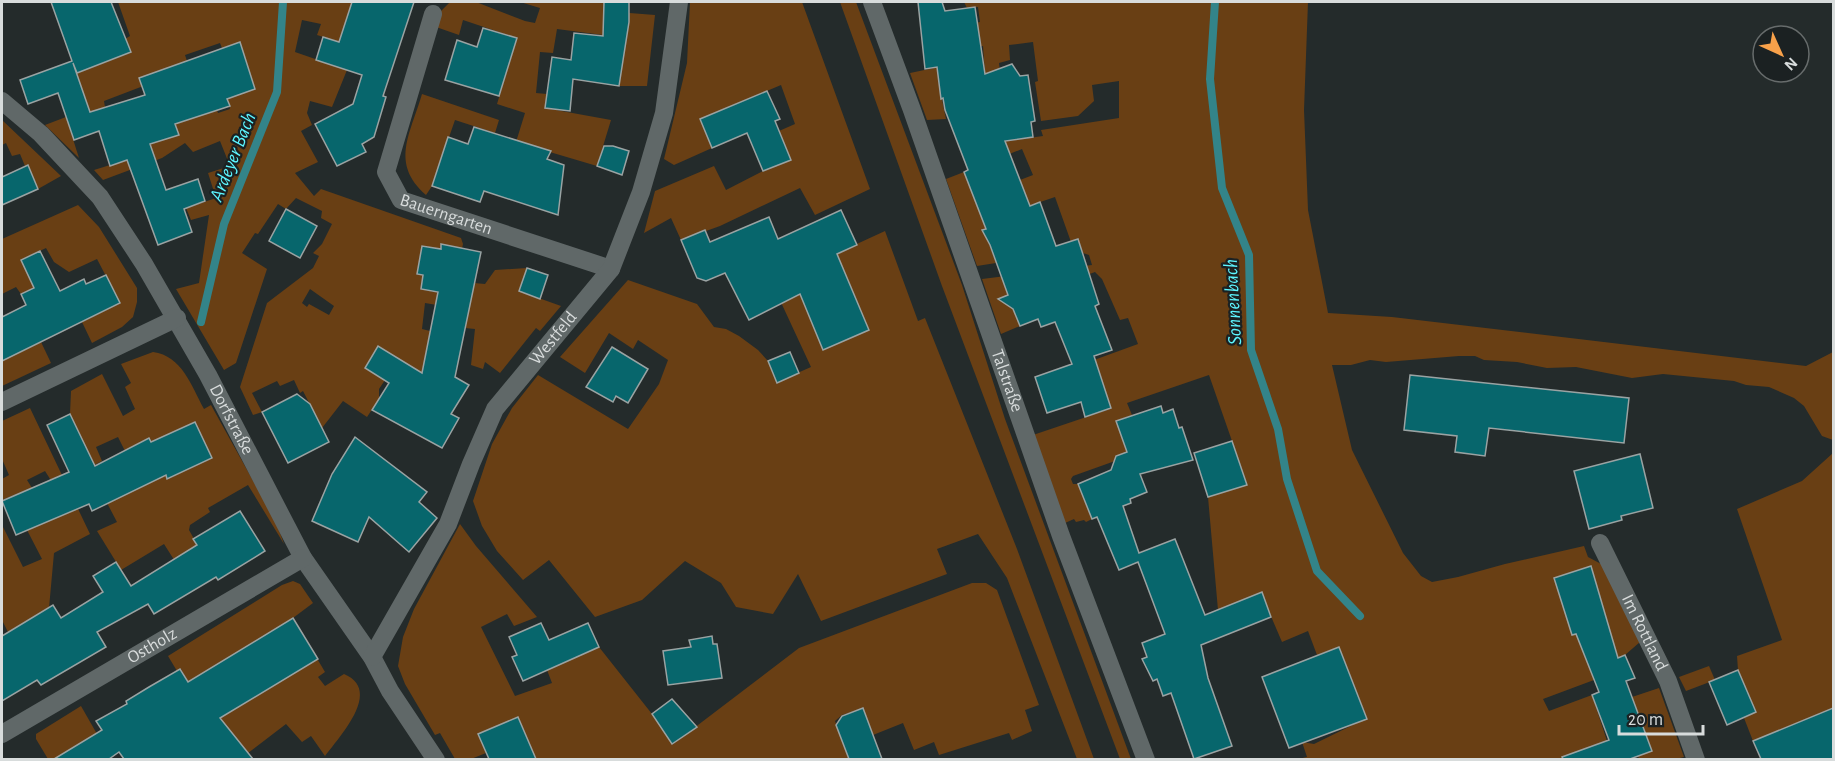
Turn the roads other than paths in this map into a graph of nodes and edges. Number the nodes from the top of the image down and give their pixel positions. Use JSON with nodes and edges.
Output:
{"nodes":[{"id":1,"x":679,"y":2,"type":"edge"},
{"id":2,"x":873,"y":2,"type":"edge"},
{"id":3,"x":433,"y":14,"type":"dead end"},
{"id":4,"x":2,"y":101,"type":"edge"},
{"id":5,"x":611,"y":269,"type":"junction"},
{"id":6,"x":177,"y":318,"type":"junction"},
{"id":7,"x":2,"y":402,"type":"edge"},
{"id":8,"x":1600,"y":543,"type":"dead end"},
{"id":9,"x":303,"y":558,"type":"junction"},
{"id":10,"x":372,"y":657,"type":"junction"},
{"id":11,"x":2,"y":734,"type":"edge"},
{"id":12,"x":436,"y":759,"type":"edge"},
{"id":13,"x":1146,"y":759,"type":"edge"},
{"id":14,"x":1696,"y":759,"type":"edge"}],
"edges":[{"from":1,"to":5,"type":"street","name":"Westfeld"},
{"from":2,"to":13,"type":"street","name":"Talstraße"},
{"from":3,"to":5,"type":"street","name":"Bauerngarten"},
{"from":4,"to":6,"type":"street","name":"Dorfstraße"},
{"from":5,"to":10,"type":"street","name":"Westfeld"},
{"from":6,"to":7,"type":"street"},
{"from":6,"to":9,"type":"street","name":"Dorfstraße"},
{"from":8,"to":14,"type":"street","name":"Im Rottland"},
{"from":9,"to":10,"type":"street","name":"Dorfstraße"},
{"from":9,"to":11,"type":"street","name":"Ostholz"},
{"from":10,"to":12,"type":"street","name":"Dorfstraße"}]}
